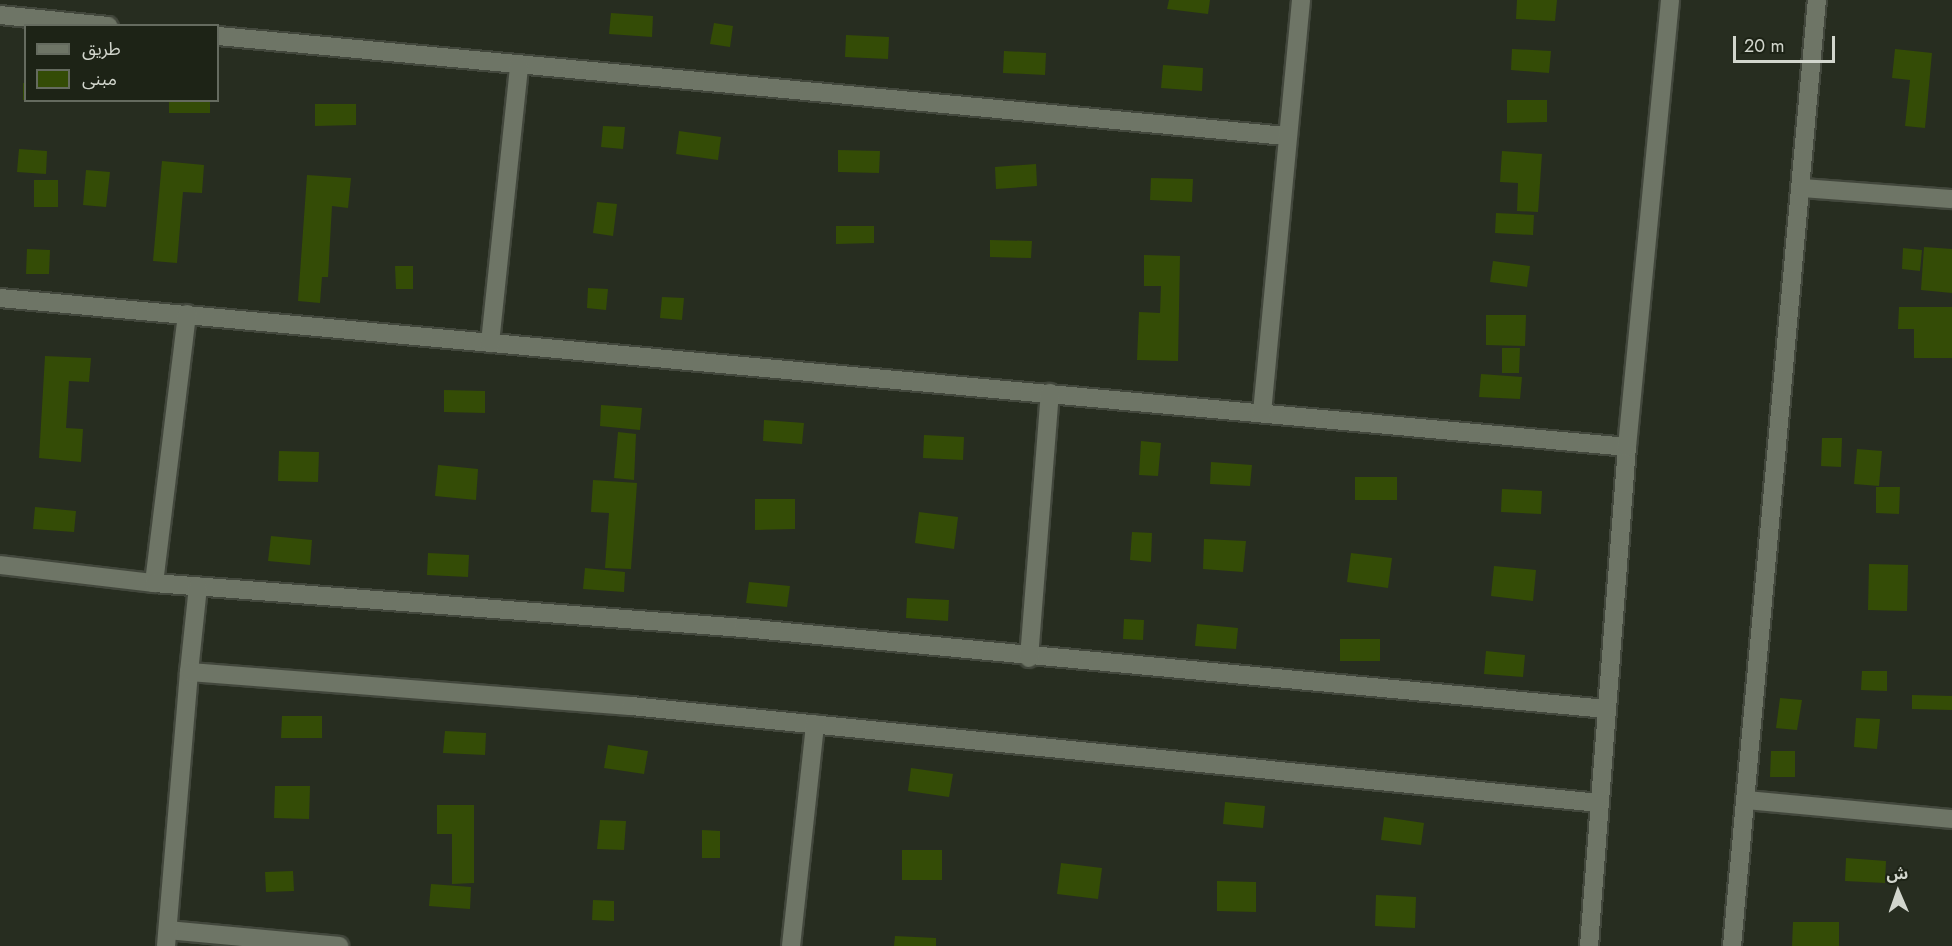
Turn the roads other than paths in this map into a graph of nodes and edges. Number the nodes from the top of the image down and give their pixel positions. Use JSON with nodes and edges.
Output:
{"nodes":[{"id":1,"x":1301,"y":0,"type":"edge"},
{"id":2,"x":1670,"y":0,"type":"edge"},
{"id":3,"x":1818,"y":0,"type":"edge"},
{"id":4,"x":0,"y":15,"type":"edge"},
{"id":5,"x":88,"y":24,"type":"edge"},
{"id":6,"x":219,"y":36,"type":"edge"},
{"id":7,"x":519,"y":67,"type":"junction"},
{"id":8,"x":1286,"y":136,"type":"junction"},
{"id":9,"x":1801,"y":188,"type":"junction"},
{"id":10,"x":1952,"y":199,"type":"edge"},
{"id":11,"x":0,"y":298,"type":"edge"},
{"id":12,"x":187,"y":314,"type":"junction"},
{"id":13,"x":490,"y":343,"type":"junction"},
{"id":14,"x":1050,"y":393,"type":"junction"},
{"id":15,"x":1262,"y":413,"type":"junction"},
{"id":16,"x":1627,"y":447,"type":"junction"},
{"id":17,"x":0,"y":565,"type":"edge"},
{"id":18,"x":154,"y":583,"type":"junction"},
{"id":19,"x":198,"y":586,"type":"junction"},
{"id":20,"x":1029,"y":658,"type":"junction"},
{"id":21,"x":189,"y":672,"type":"junction"},
{"id":22,"x":1607,"y":709,"type":"junction"},
{"id":23,"x":815,"y":724,"type":"junction"},
{"id":24,"x":1747,"y":800,"type":"junction"},
{"id":25,"x":1600,"y":803,"type":"junction"},
{"id":26,"x":1952,"y":819,"type":"edge"},
{"id":27,"x":167,"y":938,"type":"edge"},
{"id":28,"x":339,"y":946,"type":"edge"},
{"id":29,"x":791,"y":946,"type":"edge"},
{"id":30,"x":1589,"y":946,"type":"edge"},
{"id":31,"x":1732,"y":946,"type":"edge"}],
"edges":[{"from":1,"to":8,"type":"street"},
{"from":2,"to":16,"type":"street"},
{"from":3,"to":9,"type":"street"},
{"from":4,"to":5,"type":"street"},
{"from":6,"to":7,"type":"street"},
{"from":7,"to":8,"type":"street"},
{"from":7,"to":13,"type":"street"},
{"from":8,"to":15,"type":"street"},
{"from":9,"to":10,"type":"street"},
{"from":9,"to":24,"type":"street"},
{"from":11,"to":12,"type":"street"},
{"from":12,"to":13,"type":"street"},
{"from":12,"to":18,"type":"street"},
{"from":13,"to":14,"type":"street"},
{"from":14,"to":15,"type":"street"},
{"from":14,"to":20,"type":"street"},
{"from":15,"to":16,"type":"street"},
{"from":16,"to":22,"type":"street"},
{"from":17,"to":18,"type":"street"},
{"from":18,"to":19,"type":"street"},
{"from":19,"to":20,"type":"street"},
{"from":19,"to":21,"type":"street"},
{"from":20,"to":22,"type":"street"},
{"from":21,"to":23,"type":"street"},
{"from":21,"to":27,"type":"street"},
{"from":22,"to":25,"type":"street"},
{"from":23,"to":25,"type":"street"},
{"from":23,"to":29,"type":"street"},
{"from":24,"to":26,"type":"street"},
{"from":24,"to":31,"type":"street"},
{"from":25,"to":30,"type":"street"},
{"from":27,"to":28,"type":"street"}]}
